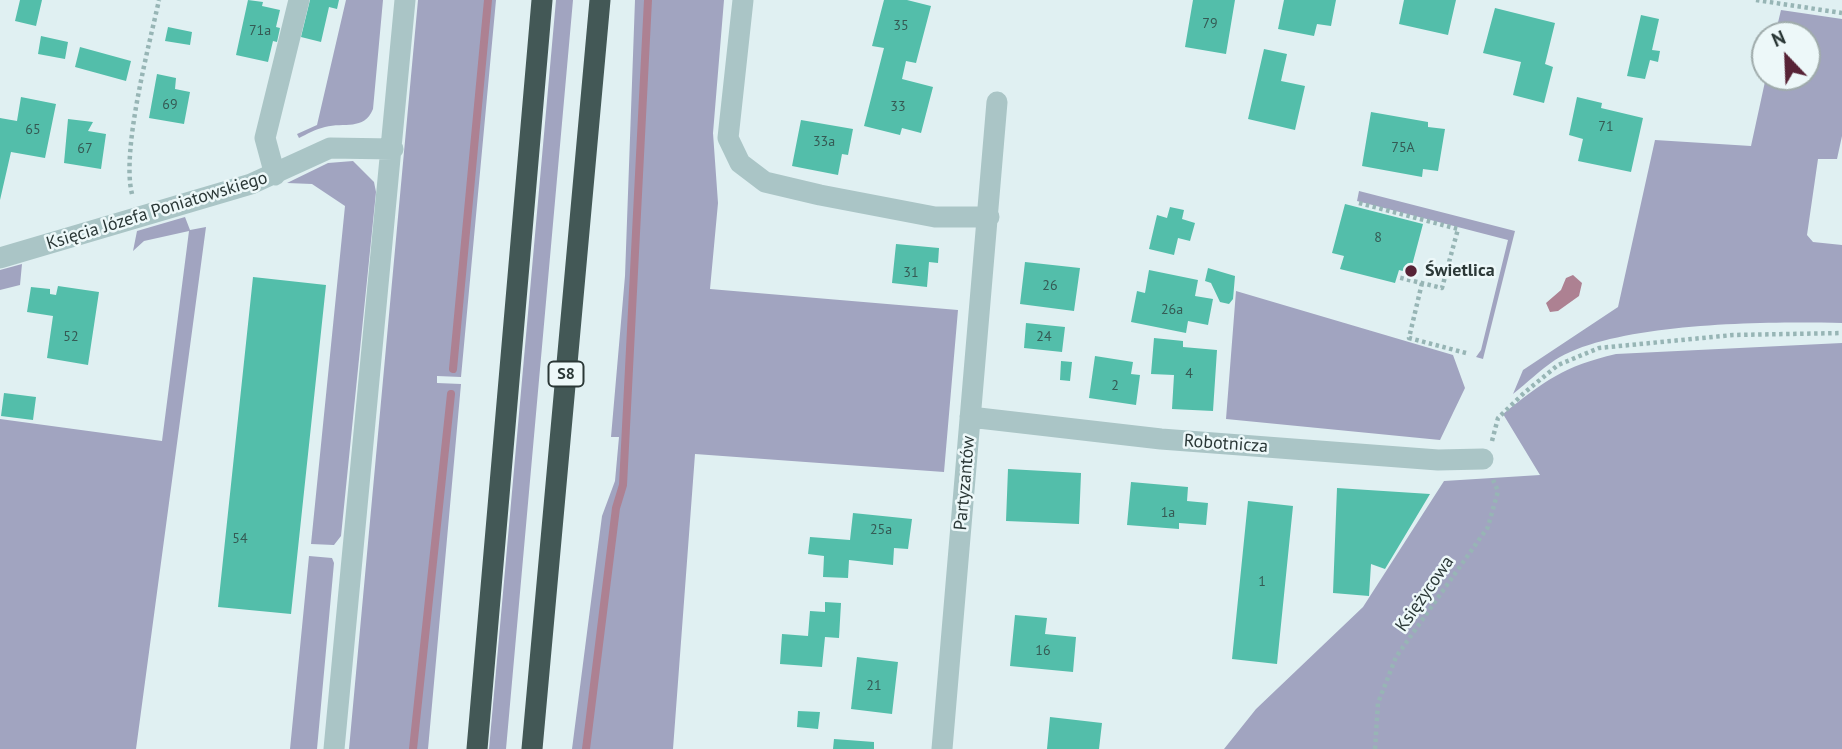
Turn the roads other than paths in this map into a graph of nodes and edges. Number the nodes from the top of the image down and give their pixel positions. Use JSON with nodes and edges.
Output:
{"nodes":[{"id":1,"x":299,"y":0,"type":"edge"},
{"id":2,"x":405,"y":0,"type":"edge"},
{"id":3,"x":542,"y":0,"type":"edge"},
{"id":4,"x":600,"y":0,"type":"edge"},
{"id":5,"x":743,"y":0,"type":"edge"},
{"id":6,"x":997,"y":102,"type":"dead end"},
{"id":7,"x":393,"y":149,"type":"junction"},
{"id":8,"x":275,"y":175,"type":"junction"},
{"id":9,"x":989,"y":217,"type":"junction"},
{"id":10,"x":0,"y":258,"type":"edge"},
{"id":11,"x":970,"y":417,"type":"junction"},
{"id":12,"x":1483,"y":459,"type":"road end"},
{"id":13,"x":334,"y":749,"type":"edge"},
{"id":14,"x":477,"y":749,"type":"edge"},
{"id":15,"x":533,"y":749,"type":"edge"},
{"id":16,"x":942,"y":749,"type":"edge"}],
"edges":[{"from":1,"to":8,"type":"street"},
{"from":2,"to":7,"type":"street"},
{"from":3,"to":14,"type":"highway"},
{"from":4,"to":15,"type":"highway","number":"S8"},
{"from":5,"to":9,"type":"street"},
{"from":6,"to":9,"type":"street","name":"Partyzantów"},
{"from":7,"to":8,"type":"street","name":"Księcia Józefa Poniatowskiego"},
{"from":7,"to":13,"type":"street"},
{"from":8,"to":10,"type":"street","name":"Księcia Józefa Poniatowskiego"},
{"from":9,"to":11,"type":"street","name":"Partyzantów"},
{"from":11,"to":12,"type":"street","name":"Robotnicza"},
{"from":11,"to":16,"type":"street","name":"Partyzantów"}]}
